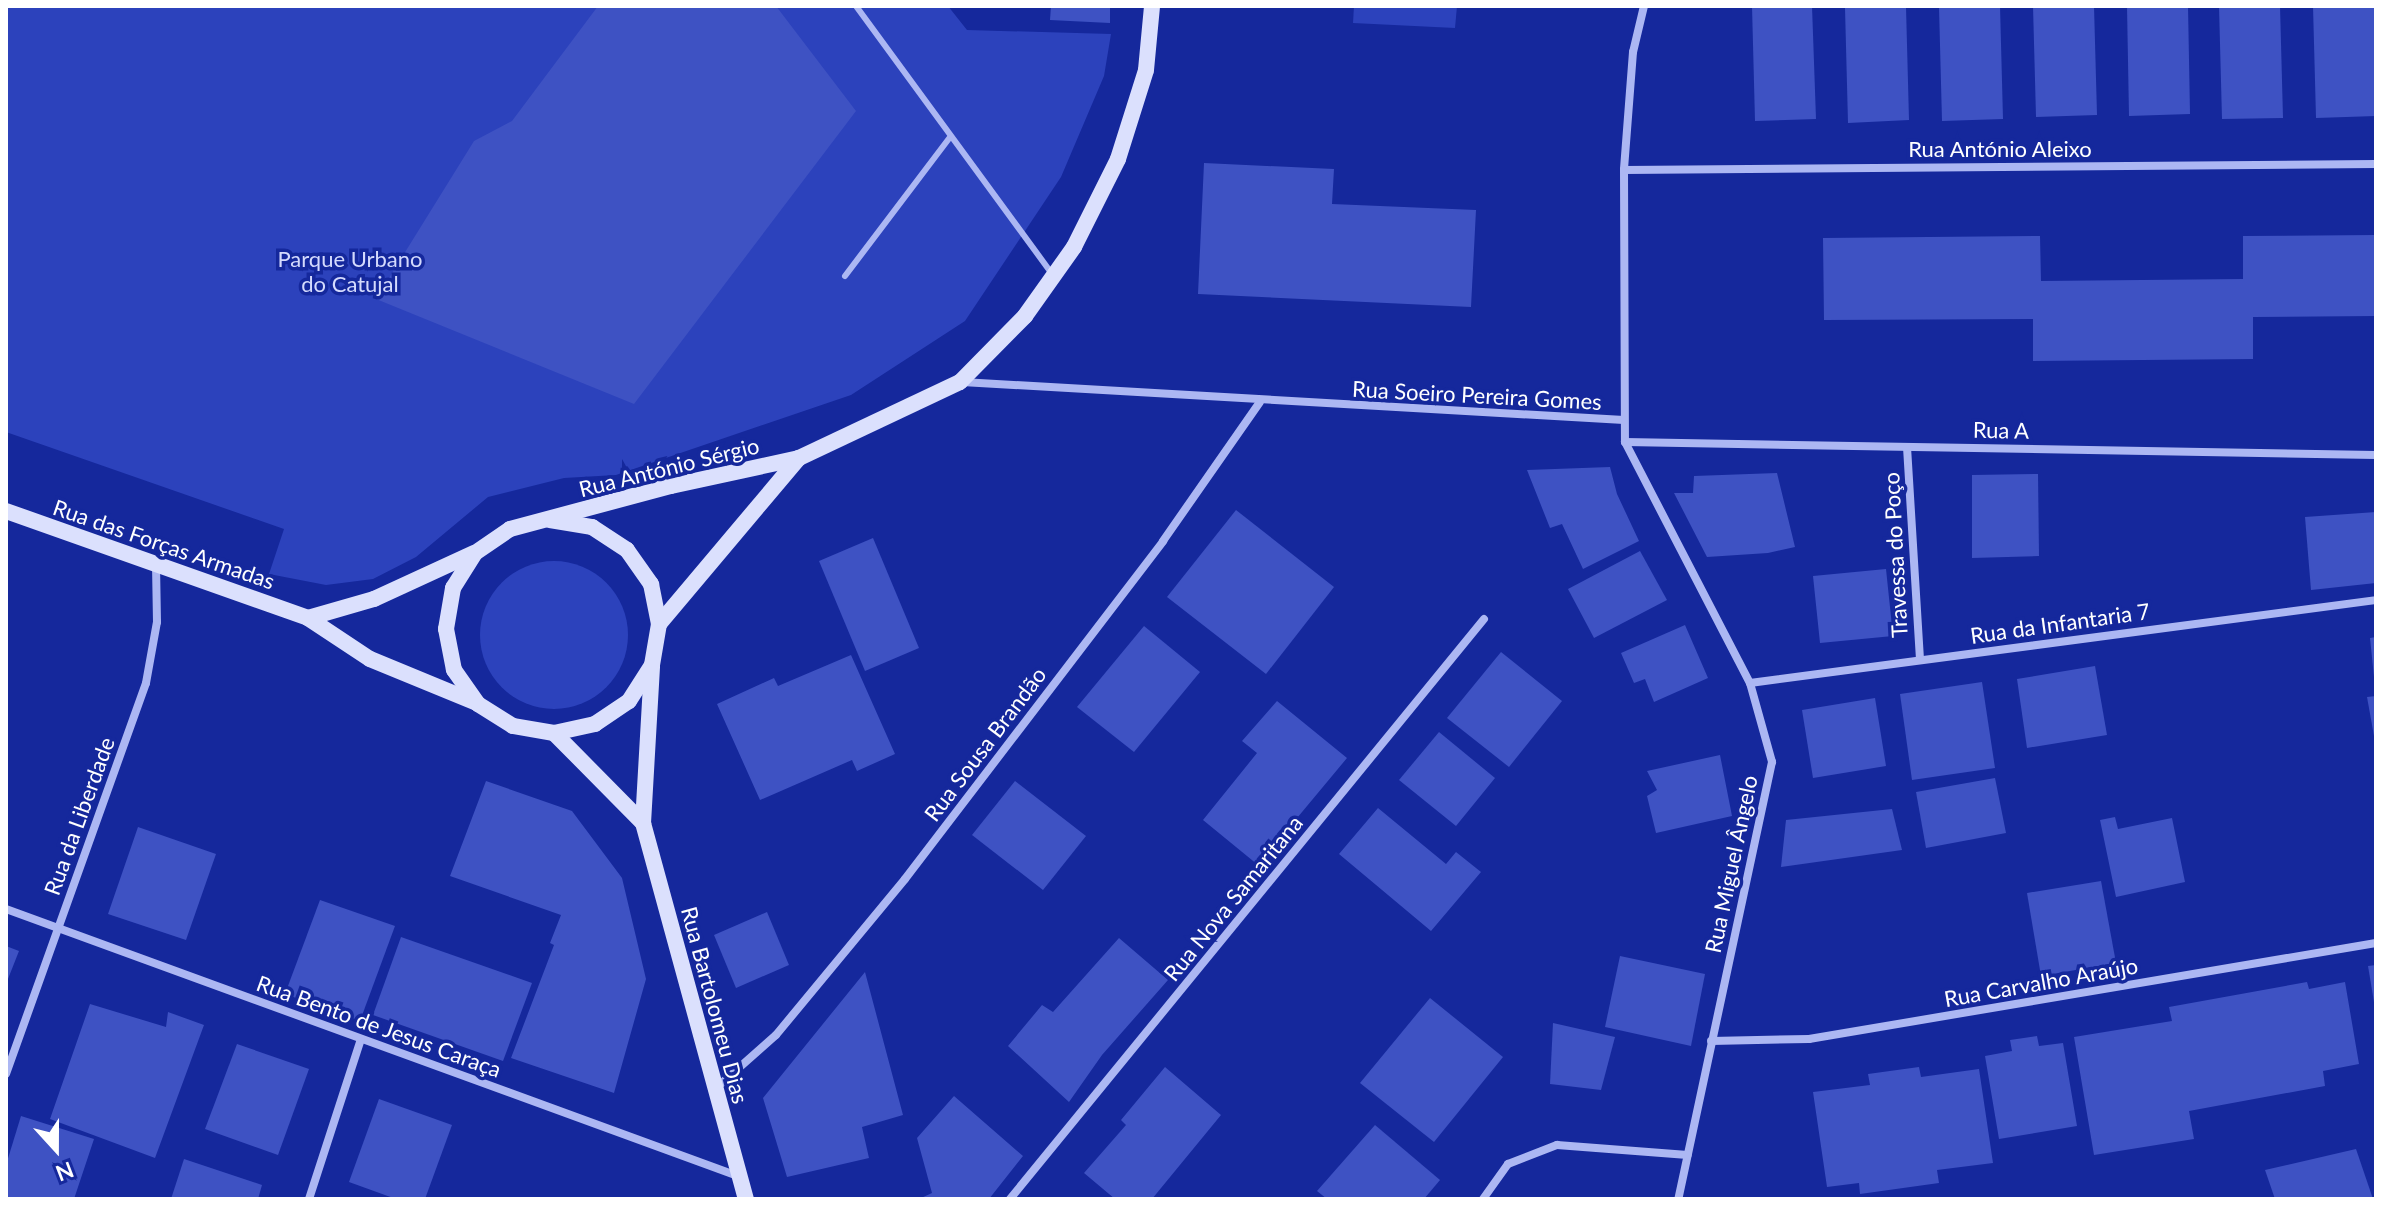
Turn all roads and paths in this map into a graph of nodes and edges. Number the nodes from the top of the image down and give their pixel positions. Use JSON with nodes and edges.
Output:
{"nodes":[{"id":1,"x":856,"y":6,"type":"edge"},
{"id":2,"x":1152,"y":6,"type":"edge"},
{"id":3,"x":1644,"y":6,"type":"edge"},
{"id":4,"x":950,"y":137,"type":"junction"},
{"id":5,"x":2376,"y":164,"type":"edge"},
{"id":6,"x":1624,"y":170,"type":"junction"},
{"id":7,"x":1053,"y":275,"type":"junction"},
{"id":8,"x":845,"y":276,"type":"dead end"},
{"id":9,"x":960,"y":382,"type":"junction"},
{"id":10,"x":1260,"y":402,"type":"junction"},
{"id":11,"x":1624,"y":420,"type":"junction"},
{"id":12,"x":1625,"y":442,"type":"junction"},
{"id":13,"x":1907,"y":447,"type":"junction"},
{"id":14,"x":2376,"y":455,"type":"edge"},
{"id":15,"x":799,"y":458,"type":"junction"},
{"id":16,"x":6,"y":511,"type":"edge"},
{"id":17,"x":550,"y":520,"type":"junction"},
{"id":18,"x":475,"y":553,"type":"junction"},
{"id":19,"x":156,"y":564,"type":"junction"},
{"id":20,"x":2376,"y":600,"type":"edge"},
{"id":21,"x":308,"y":618,"type":"junction"},
{"id":22,"x":1484,"y":619,"type":"dead end"},
{"id":23,"x":659,"y":624,"type":"junction"},
{"id":24,"x":1920,"y":660,"type":"junction"},
{"id":25,"x":652,"y":665,"type":"junction"},
{"id":26,"x":1750,"y":683,"type":"junction"},
{"id":27,"x":478,"y":704,"type":"junction"},
{"id":28,"x":554,"y":733,"type":"junction"},
{"id":29,"x":643,"y":823,"type":"junction"},
{"id":30,"x":6,"y":909,"type":"edge"},
{"id":31,"x":58,"y":929,"type":"junction"},
{"id":32,"x":2376,"y":943,"type":"edge"},
{"id":33,"x":361,"y":1039,"type":"junction"},
{"id":34,"x":1711,"y":1041,"type":"junction"},
{"id":35,"x":6,"y":1074,"type":"edge"},
{"id":36,"x":715,"y":1089,"type":"junction"},
{"id":37,"x":1688,"y":1155,"type":"junction"},
{"id":38,"x":740,"y":1177,"type":"junction"},
{"id":39,"x":309,"y":1199,"type":"edge"},
{"id":40,"x":746,"y":1199,"type":"edge"},
{"id":41,"x":1010,"y":1199,"type":"edge"},
{"id":42,"x":1483,"y":1199,"type":"edge"},
{"id":43,"x":1678,"y":1199,"type":"edge"}],
"edges":[{"from":1,"to":4,"type":"lane"},
{"from":2,"to":7,"type":"street","name":"Rua António Sérgio"},
{"from":3,"to":6,"type":"street","name":"Rua Soeiro Pereira Gomes"},
{"from":4,"to":7,"type":"lane"},
{"from":4,"to":8,"type":"lane"},
{"from":5,"to":6,"type":"street","name":"Rua António Aleixo"},
{"from":6,"to":11,"type":"street","name":"Rua Soeiro Pereira Gomes"},
{"from":7,"to":9,"type":"street","name":"Rua António Sérgio"},
{"from":9,"to":10,"type":"street","name":"Rua Soeiro Pereira Gomes"},
{"from":9,"to":15,"type":"street","name":"Rua António Sérgio"},
{"from":10,"to":11,"type":"street","name":"Rua Soeiro Pereira Gomes"},
{"from":10,"to":36,"type":"street","name":"Rua Sousa Brandão"},
{"from":11,"to":12,"type":"street","name":"Rua Miguel Ângelo"},
{"from":12,"to":13,"type":"street","name":"Rua A"},
{"from":12,"to":26,"type":"street","name":"Rua Miguel Ângelo"},
{"from":13,"to":14,"type":"street","name":"Rua A"},
{"from":13,"to":24,"type":"street","name":"Travessa do Poço"},
{"from":15,"to":17,"type":"street","name":"Rua António Sérgio"},
{"from":15,"to":23,"type":"street","name":"Rua António Sérgio"},
{"from":16,"to":19,"type":"street","name":"Rua das Forças Armadas"},
{"from":17,"to":18,"type":"street"},
{"from":17,"to":23,"type":"street"},
{"from":18,"to":21,"type":"street"},
{"from":18,"to":27,"type":"street"},
{"from":19,"to":21,"type":"street","name":"Rua das Forças Armadas"},
{"from":19,"to":31,"type":"street","name":"Rua da Liberdade"},
{"from":20,"to":24,"type":"street","name":"Rua da Infantaria 7"},
{"from":21,"to":27,"type":"street","name":"Rua das Forças Armadas"},
{"from":22,"to":41,"type":"street","name":"Rua Nova Samaritana"},
{"from":23,"to":25,"type":"street"},
{"from":24,"to":26,"type":"street","name":"Rua da Infantaria 7"},
{"from":25,"to":28,"type":"street"},
{"from":25,"to":29,"type":"street","name":"Rua Bartolomeu Dias"},
{"from":26,"to":34,"type":"street","name":"Rua Miguel Ângelo"},
{"from":27,"to":28,"type":"street"},
{"from":28,"to":29,"type":"street","name":"Rua Bartolomeu Dias"},
{"from":29,"to":36,"type":"street","name":"Rua Bartolomeu Dias"},
{"from":30,"to":31,"type":"street","name":"Rua Bento de Jesus Caraça"},
{"from":31,"to":33,"type":"street","name":"Rua Bento de Jesus Caraça"},
{"from":31,"to":35,"type":"street","name":"Rua da Liberdade"},
{"from":32,"to":34,"type":"street","name":"Rua Carvalho Araújo"},
{"from":33,"to":38,"type":"street","name":"Rua Bento de Jesus Caraça"},
{"from":33,"to":39,"type":"street"},
{"from":34,"to":37,"type":"street","name":"Rua Miguel Ângelo"},
{"from":36,"to":38,"type":"street","name":"Rua Bartolomeu Dias"},
{"from":37,"to":42,"type":"street"},
{"from":37,"to":43,"type":"street","name":"Rua Miguel Ângelo"},
{"from":38,"to":40,"type":"street","name":"Rua Bartolomeu Dias"}]}
